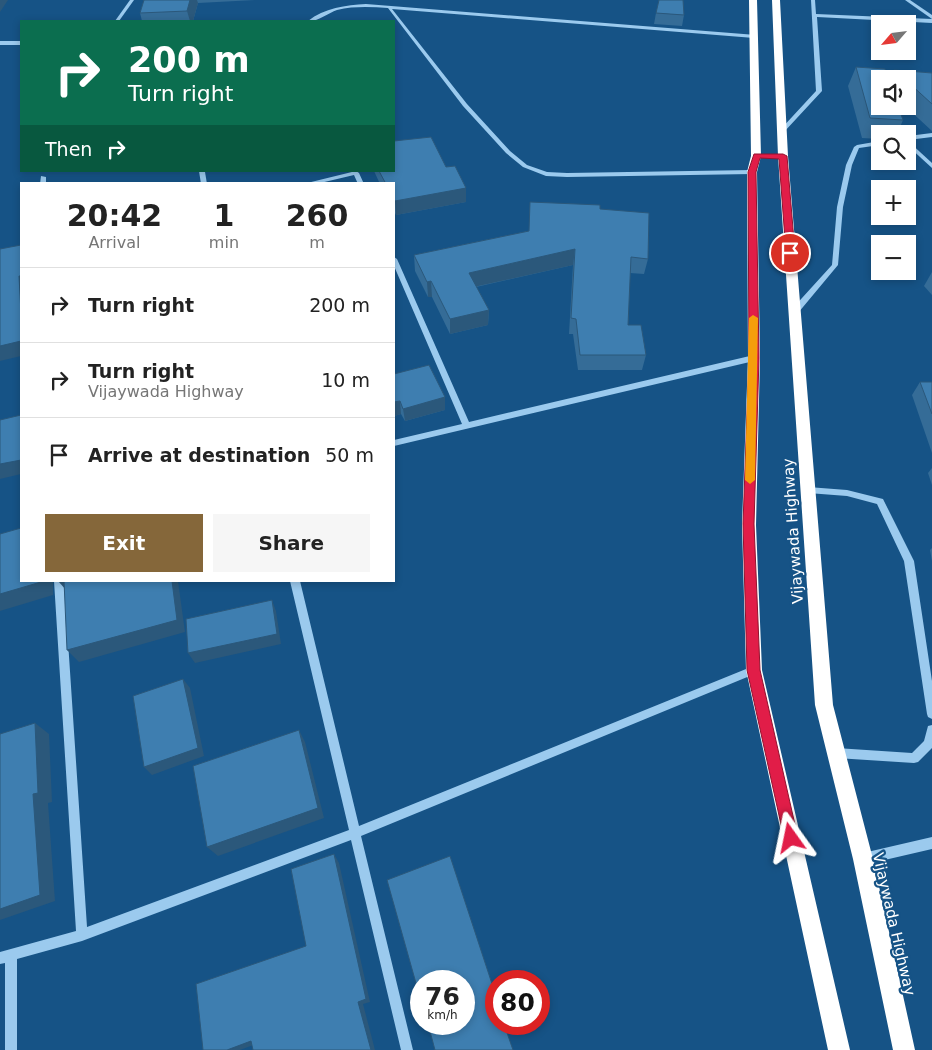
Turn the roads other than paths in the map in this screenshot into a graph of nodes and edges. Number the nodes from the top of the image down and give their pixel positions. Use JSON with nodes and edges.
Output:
{"nodes":[{"id":1,"x":132,"y":0,"type":"edge"},
{"id":2,"x":753,"y":0,"type":"edge"},
{"id":3,"x":776,"y":0,"type":"edge"},
{"id":4,"x":813,"y":0,"type":"edge"},
{"id":5,"x":906,"y":0,"type":"edge"},
{"id":6,"x":390,"y":8,"type":"junction"},
{"id":7,"x":814,"y":15,"type":"junction"},
{"id":8,"x":932,"y":17,"type":"edge"},
{"id":9,"x":119,"y":20,"type":"edge"},
{"id":10,"x":313,"y":20,"type":"edge"},
{"id":11,"x":932,"y":21,"type":"edge"},
{"id":12,"x":754,"y":36,"type":"junction"},
{"id":13,"x":20,"y":42,"type":"edge"},
{"id":14,"x":0,"y":43,"type":"edge"},
{"id":15,"x":782,"y":131,"type":"junction"},
{"id":16,"x":932,"y":135,"type":"edge"},
{"id":17,"x":916,"y":137,"type":"edge"},
{"id":18,"x":871,"y":145,"type":"edge"},
{"id":19,"x":916,"y":151,"type":"edge"},
{"id":20,"x":770,"y":156,"type":"junction"},
{"id":21,"x":932,"y":166,"type":"edge"},
{"id":22,"x":356,"y":172,"type":"edge"},
{"id":23,"x":752,"y":172,"type":"junction"},
{"id":24,"x":314,"y":182,"type":"edge"},
{"id":25,"x":395,"y":261,"type":"edge"},
{"id":26,"x":795,"y":311,"type":"junction"},
{"id":27,"x":754,"y":358,"type":"junction"},
{"id":28,"x":466,"y":425,"type":"junction"},
{"id":29,"x":395,"y":443,"type":"edge"},
{"id":30,"x":808,"y":490,"type":"junction"},
{"id":31,"x":59,"y":582,"type":"edge"},
{"id":32,"x":295,"y":582,"type":"edge"},
{"id":33,"x":754,"y":670,"type":"junction"},
{"id":34,"x":932,"y":714,"type":"edge"},
{"id":35,"x":932,"y":730,"type":"edge"},
{"id":36,"x":836,"y":753,"type":"junction"},
{"id":37,"x":356,"y":833,"type":"junction"},
{"id":38,"x":932,"y":843,"type":"edge"},
{"id":39,"x":862,"y":859,"type":"junction"},
{"id":40,"x":82,"y":935,"type":"junction"},
{"id":41,"x":6,"y":956,"type":"edge"},
{"id":42,"x":11,"y":1050,"type":"edge"},
{"id":43,"x":407,"y":1050,"type":"edge"},
{"id":44,"x":839,"y":1050,"type":"edge"},
{"id":45,"x":904,"y":1050,"type":"edge"}],
"edges":[{"from":1,"to":9,"type":"street"},
{"from":2,"to":12,"type":"highway","name":"Vijaywada Highway"},
{"from":3,"to":15,"type":"highway","name":"Vijaywada Highway"},
{"from":4,"to":7,"type":"street"},
{"from":5,"to":8,"type":"street"},
{"from":6,"to":10,"type":"street"},
{"from":6,"to":12,"type":"street"},
{"from":6,"to":23,"type":"street"},
{"from":7,"to":11,"type":"street"},
{"from":7,"to":15,"type":"street"},
{"from":12,"to":20,"type":"highway","name":"Vijaywada Highway"},
{"from":13,"to":14,"type":"street"},
{"from":15,"to":20,"type":"highway","name":"Vijaywada Highway"},
{"from":16,"to":17,"type":"street"},
{"from":18,"to":26,"type":"street"},
{"from":19,"to":21,"type":"street"},
{"from":20,"to":23,"type":"highway","name":"Vijaywada Highway"},
{"from":20,"to":26,"type":"highway","name":"Vijaywada Highway"},
{"from":22,"to":24,"type":"street"},
{"from":23,"to":27,"type":"highway","name":"Vijaywada Highway"},
{"from":25,"to":28,"type":"street"},
{"from":26,"to":30,"type":"highway","name":"Vijaywada Highway"},
{"from":27,"to":28,"type":"street"},
{"from":27,"to":33,"type":"highway","name":"Vijaywada Highway"},
{"from":28,"to":29,"type":"street"},
{"from":30,"to":34,"type":"street"},
{"from":30,"to":36,"type":"highway","name":"Vijaywada Highway"},
{"from":31,"to":40,"type":"street"},
{"from":32,"to":37,"type":"street"},
{"from":33,"to":37,"type":"street"},
{"from":33,"to":44,"type":"highway","name":"Vijaywada Highway"},
{"from":35,"to":36,"type":"street"},
{"from":36,"to":39,"type":"highway","name":"Vijaywada Highway"},
{"from":37,"to":40,"type":"street"},
{"from":37,"to":43,"type":"street"},
{"from":38,"to":39,"type":"street"},
{"from":39,"to":45,"type":"highway","name":"Vijaywada Highway"},
{"from":40,"to":41,"type":"street"},
{"from":41,"to":42,"type":"street"}]}
